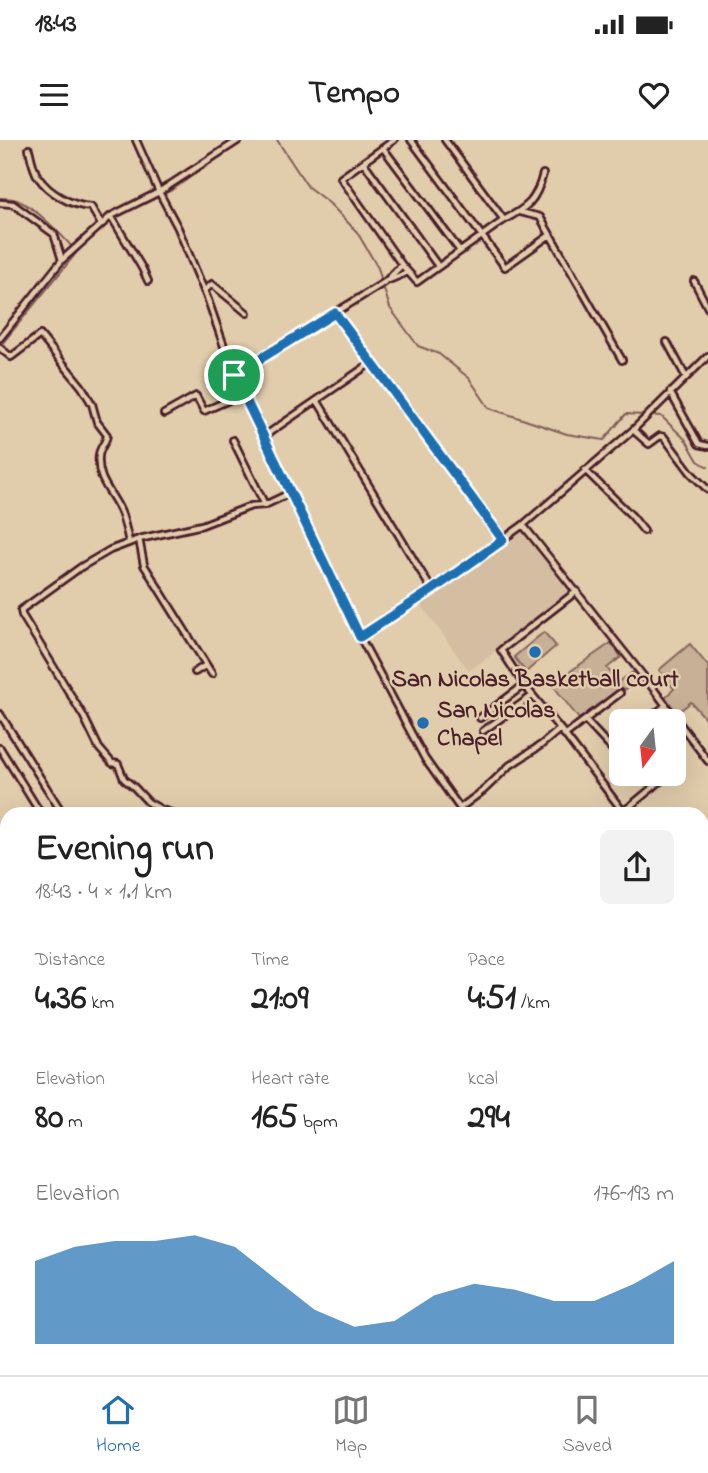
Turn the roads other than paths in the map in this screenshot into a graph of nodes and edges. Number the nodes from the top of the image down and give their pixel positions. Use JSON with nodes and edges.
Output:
{"nodes":[{"id":1,"x":136,"y":140,"type":"edge"},
{"id":2,"x":239,"y":140,"type":"edge"},
{"id":3,"x":394,"y":140,"type":"edge"},
{"id":4,"x":411,"y":140,"type":"edge"},
{"id":5,"x":446,"y":140,"type":"edge"},
{"id":6,"x":383,"y":148,"type":"junction"},
{"id":7,"x":29,"y":149,"type":"dead end"},
{"id":8,"x":364,"y":163,"type":"junction"},
{"id":9,"x":543,"y":174,"type":"dead end"},
{"id":10,"x":159,"y":192,"type":"junction"},
{"id":11,"x":0,"y":202,"type":"edge"},
{"id":12,"x":519,"y":212,"type":"junction"},
{"id":13,"x":111,"y":216,"type":"junction"},
{"id":14,"x":504,"y":220,"type":"junction"},
{"id":15,"x":102,"y":224,"type":"junction"},
{"id":16,"x":550,"y":235,"type":"junction"},
{"id":17,"x":482,"y":236,"type":"junction"},
{"id":18,"x":460,"y":251,"type":"junction"},
{"id":19,"x":62,"y":260,"type":"junction"},
{"id":20,"x":402,"y":265,"type":"junction"},
{"id":21,"x":438,"y":266,"type":"junction"},
{"id":22,"x":408,"y":272,"type":"junction"},
{"id":23,"x":148,"y":281,"type":"dead end"},
{"id":24,"x":694,"y":281,"type":"dead end"},
{"id":25,"x":385,"y":282,"type":"junction"},
{"id":26,"x":204,"y":291,"type":"junction"},
{"id":27,"x":708,"y":308,"type":"edge"},
{"id":28,"x":247,"y":313,"type":"dead end"},
{"id":29,"x":335,"y":313,"type":"junction"},
{"id":30,"x":0,"y":338,"type":"edge"},
{"id":31,"x":667,"y":342,"type":"dead end"},
{"id":32,"x":0,"y":348,"type":"edge"},
{"id":33,"x":708,"y":356,"type":"edge"},
{"id":34,"x":622,"y":360,"type":"dead end"},
{"id":35,"x":372,"y":363,"type":"junction"},
{"id":36,"x":234,"y":375,"type":"junction"},
{"id":37,"x":686,"y":377,"type":"junction"},
{"id":38,"x":670,"y":392,"type":"junction"},
{"id":39,"x":243,"y":394,"type":"junction"},
{"id":40,"x":317,"y":400,"type":"junction"},
{"id":41,"x":164,"y":414,"type":"dead end"},
{"id":42,"x":633,"y":430,"type":"junction"},
{"id":43,"x":263,"y":437,"type":"junction"},
{"id":44,"x":233,"y":440,"type":"dead end"},
{"id":45,"x":708,"y":446,"type":"edge"},
{"id":46,"x":585,"y":470,"type":"junction"},
{"id":47,"x":708,"y":490,"type":"edge"},
{"id":48,"x":290,"y":493,"type":"junction"},
{"id":49,"x":265,"y":505,"type":"junction"},
{"id":50,"x":523,"y":525,"type":"junction"},
{"id":51,"x":644,"y":531,"type":"dead end"},
{"id":52,"x":139,"y":539,"type":"junction"},
{"id":53,"x":503,"y":540,"type":"junction"},
{"id":54,"x":129,"y":542,"type":"junction"},
{"id":55,"x":432,"y":590,"type":"junction"},
{"id":56,"x":577,"y":591,"type":"junction"},
{"id":57,"x":360,"y":637,"type":"junction"},
{"id":58,"x":206,"y":665,"type":"junction"},
{"id":59,"x":195,"y":672,"type":"dead end"},
{"id":60,"x":212,"y":674,"type":"dead end"},
{"id":61,"x":524,"y":685,"type":"junction"},
{"id":62,"x":620,"y":693,"type":"dead end"},
{"id":63,"x":532,"y":696,"type":"junction"},
{"id":64,"x":666,"y":705,"type":"junction"},
{"id":65,"x":661,"y":709,"type":"edge"},
{"id":66,"x":0,"y":714,"type":"edge"},
{"id":67,"x":480,"y":718,"type":"dead end"},
{"id":68,"x":585,"y":720,"type":"junction"},
{"id":69,"x":560,"y":729,"type":"junction"},
{"id":70,"x":483,"y":731,"type":"dead end"},
{"id":71,"x":565,"y":735,"type":"junction"},
{"id":72,"x":609,"y":746,"type":"edge"},
{"id":73,"x":0,"y":748,"type":"edge"},
{"id":74,"x":708,"y":761,"type":"edge"},
{"id":75,"x":655,"y":786,"type":"edge"},
{"id":76,"x":37,"y":807,"type":"edge"},
{"id":77,"x":59,"y":807,"type":"edge"},
{"id":78,"x":157,"y":807,"type":"edge"},
{"id":79,"x":459,"y":807,"type":"edge"},
{"id":80,"x":461,"y":807,"type":"edge"},
{"id":81,"x":619,"y":807,"type":"edge"},
{"id":82,"x":631,"y":807,"type":"edge"}],
"edges":[{"from":1,"to":10,"type":"street"},
{"from":2,"to":10,"type":"street"},
{"from":3,"to":6,"type":"street"},
{"from":4,"to":17,"type":"street"},
{"from":5,"to":14,"type":"street"},
{"from":6,"to":8,"type":"street"},
{"from":6,"to":18,"type":"street"},
{"from":7,"to":15,"type":"street"},
{"from":8,"to":20,"type":"street"},
{"from":8,"to":21,"type":"street"},
{"from":9,"to":12,"type":"street"},
{"from":10,"to":13,"type":"street"},
{"from":10,"to":26,"type":"street"},
{"from":11,"to":19,"type":"street"},
{"from":12,"to":14,"type":"street"},
{"from":12,"to":16,"type":"street"},
{"from":13,"to":15,"type":"street"},
{"from":13,"to":23,"type":"street"},
{"from":14,"to":17,"type":"street"},
{"from":15,"to":19,"type":"street"},
{"from":16,"to":17,"type":"street"},
{"from":16,"to":34,"type":"street"},
{"from":17,"to":18,"type":"street"},
{"from":18,"to":21,"type":"street"},
{"from":19,"to":30,"type":"street"},
{"from":20,"to":22,"type":"street"},
{"from":20,"to":25,"type":"street"},
{"from":21,"to":22,"type":"street"},
{"from":22,"to":25,"type":"street"},
{"from":24,"to":27,"type":"street"},
{"from":25,"to":29,"type":"street"},
{"from":26,"to":28,"type":"street"},
{"from":26,"to":36,"type":"street"},
{"from":29,"to":35,"type":"street"},
{"from":29,"to":36,"type":"street"},
{"from":31,"to":37,"type":"street"},
{"from":32,"to":54,"type":"street"},
{"from":33,"to":37,"type":"street"},
{"from":35,"to":40,"type":"street"},
{"from":35,"to":53,"type":"street"},
{"from":36,"to":39,"type":"street"},
{"from":37,"to":38,"type":"street"},
{"from":38,"to":42,"type":"street"},
{"from":38,"to":45,"type":"street"},
{"from":39,"to":41,"type":"street"},
{"from":39,"to":43,"type":"street"},
{"from":40,"to":43,"type":"street"},
{"from":40,"to":55,"type":"street"},
{"from":42,"to":46,"type":"street"},
{"from":42,"to":47,"type":"street"},
{"from":43,"to":48,"type":"street"},
{"from":44,"to":49,"type":"street"},
{"from":46,"to":50,"type":"street"},
{"from":46,"to":51,"type":"street"},
{"from":48,"to":49,"type":"street"},
{"from":48,"to":57,"type":"street"},
{"from":49,"to":52,"type":"street"},
{"from":50,"to":53,"type":"street"},
{"from":50,"to":56,"type":"street"},
{"from":52,"to":54,"type":"street"},
{"from":52,"to":58,"type":"street"},
{"from":53,"to":55,"type":"street"},
{"from":54,"to":78,"type":"street"},
{"from":55,"to":57,"type":"street"},
{"from":56,"to":61,"type":"street"},
{"from":56,"to":64,"type":"street"},
{"from":57,"to":79,"type":"street"},
{"from":58,"to":59,"type":"street"},
{"from":58,"to":60,"type":"street"},
{"from":61,"to":63,"type":"street"},
{"from":61,"to":67,"type":"street"},
{"from":62,"to":68,"type":"street"},
{"from":63,"to":69,"type":"street"},
{"from":63,"to":70,"type":"street"},
{"from":64,"to":65,"type":"street"},
{"from":64,"to":74,"type":"street"},
{"from":66,"to":77,"type":"street"},
{"from":68,"to":71,"type":"street"},
{"from":68,"to":72,"type":"street"},
{"from":69,"to":71,"type":"street"},
{"from":69,"to":80,"type":"street"},
{"from":71,"to":81,"type":"street"},
{"from":73,"to":76,"type":"street"},
{"from":75,"to":82,"type":"street"}]}
